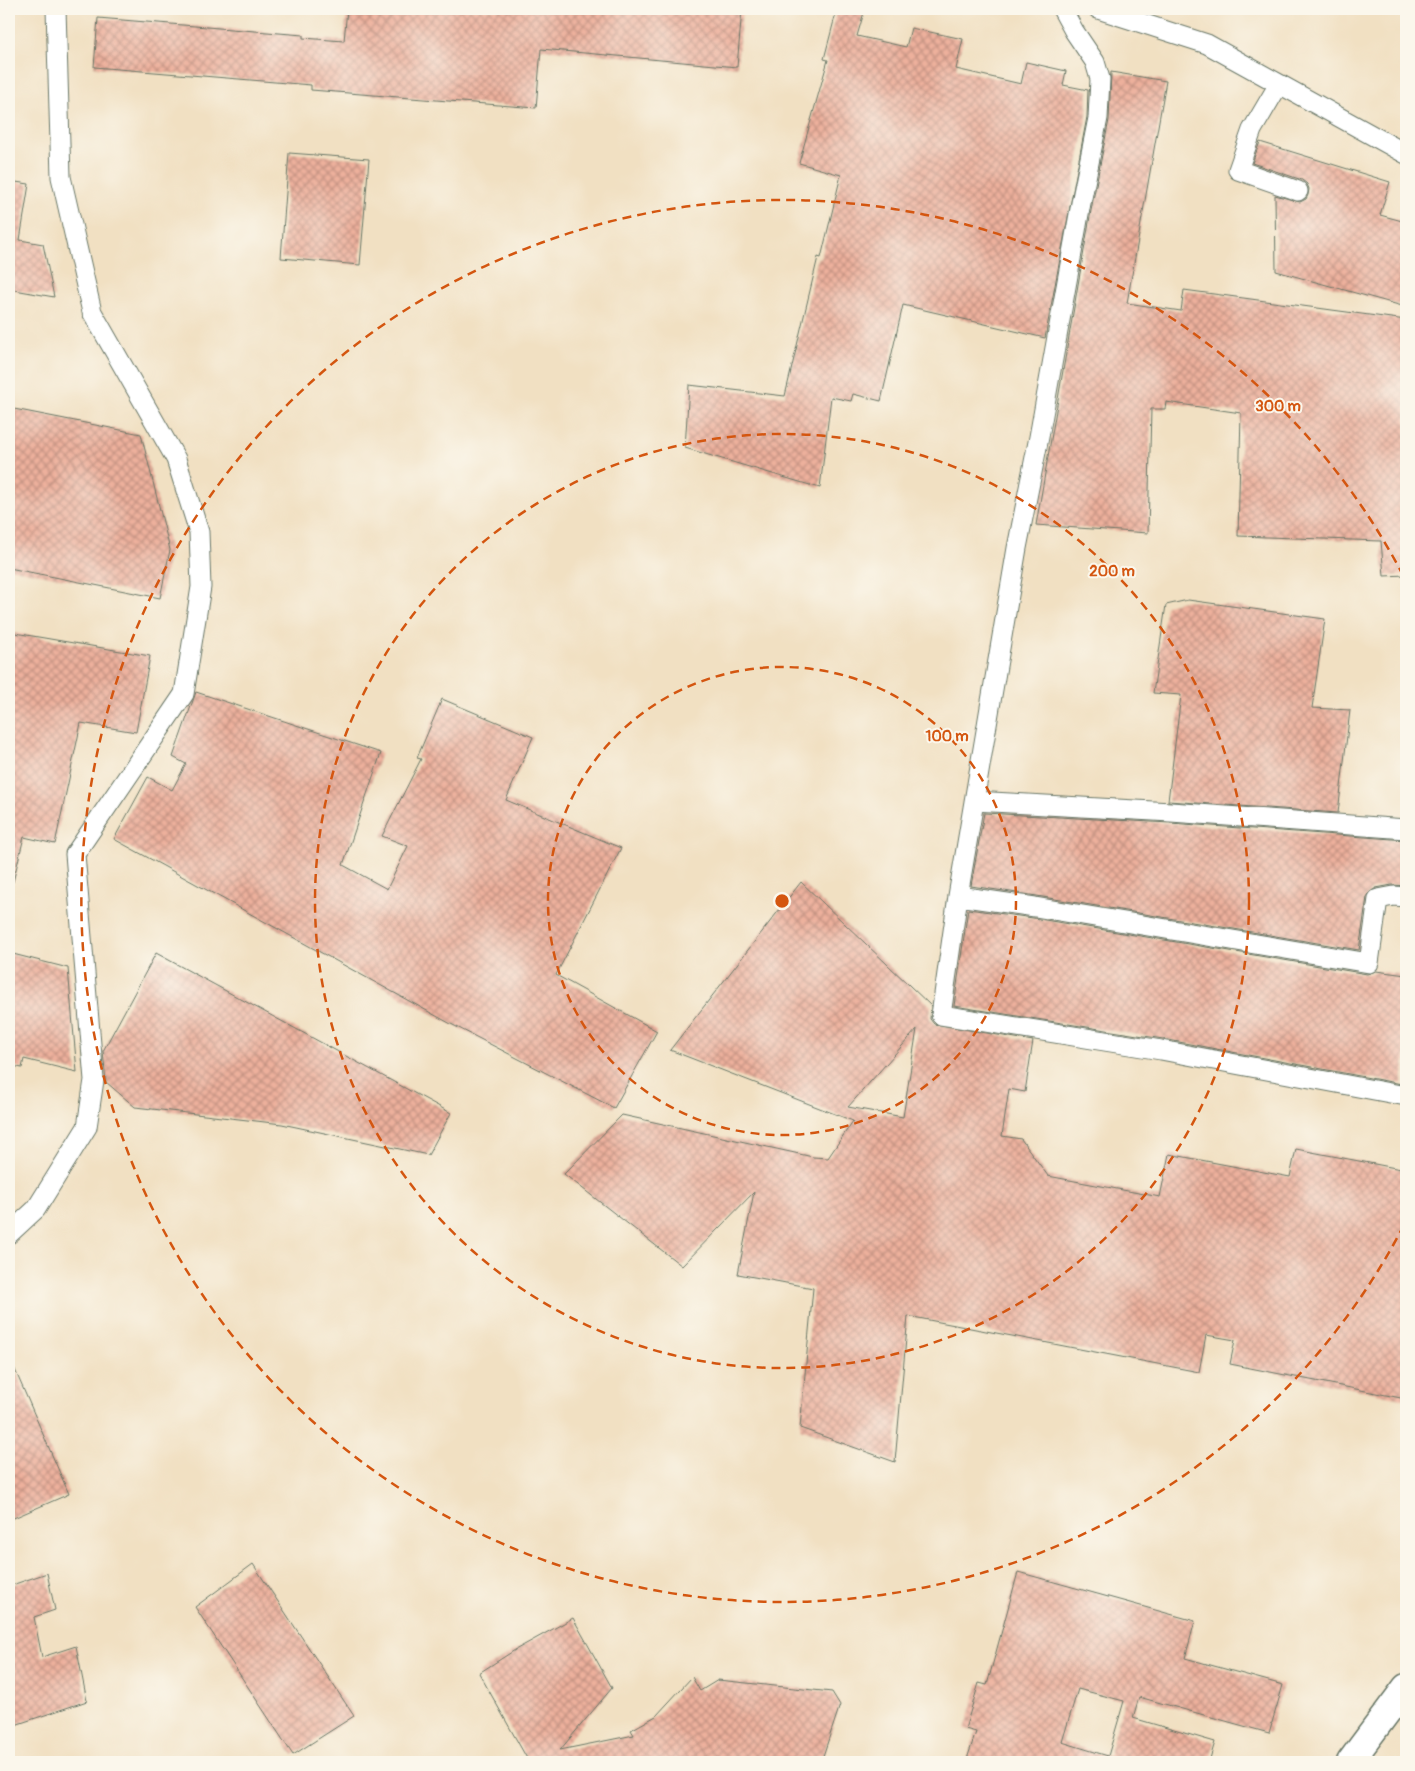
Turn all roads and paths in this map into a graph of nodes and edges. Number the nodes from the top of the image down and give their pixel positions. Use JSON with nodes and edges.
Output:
{"nodes":[{"id":1,"x":56,"y":9,"type":"edge"},
{"id":2,"x":1062,"y":9,"type":"edge"},
{"id":3,"x":1098,"y":9,"type":"edge"},
{"id":4,"x":1279,"y":84,"type":"junction"},
{"id":5,"x":1406,"y":154,"type":"edge"},
{"id":6,"x":1298,"y":191,"type":"dead end"},
{"id":7,"x":974,"y":801,"type":"junction"},
{"id":8,"x":1406,"y":829,"type":"edge"},
{"id":9,"x":958,"y":896,"type":"junction"},
{"id":10,"x":1406,"y":897,"type":"edge"},
{"id":11,"x":1406,"y":1096,"type":"edge"},
{"id":12,"x":9,"y":1234,"type":"edge"},
{"id":13,"x":1406,"y":1687,"type":"edge"},
{"id":14,"x":1350,"y":1762,"type":"edge"}],
"edges":[{"from":1,"to":12,"type":"street"},
{"from":2,"to":7,"type":"street"},
{"from":3,"to":4,"type":"street"},
{"from":4,"to":5,"type":"street"},
{"from":4,"to":6,"type":"street"},
{"from":7,"to":8,"type":"street"},
{"from":7,"to":9,"type":"street"},
{"from":9,"to":10,"type":"street"},
{"from":9,"to":11,"type":"street"},
{"from":13,"to":14,"type":"street"}]}
